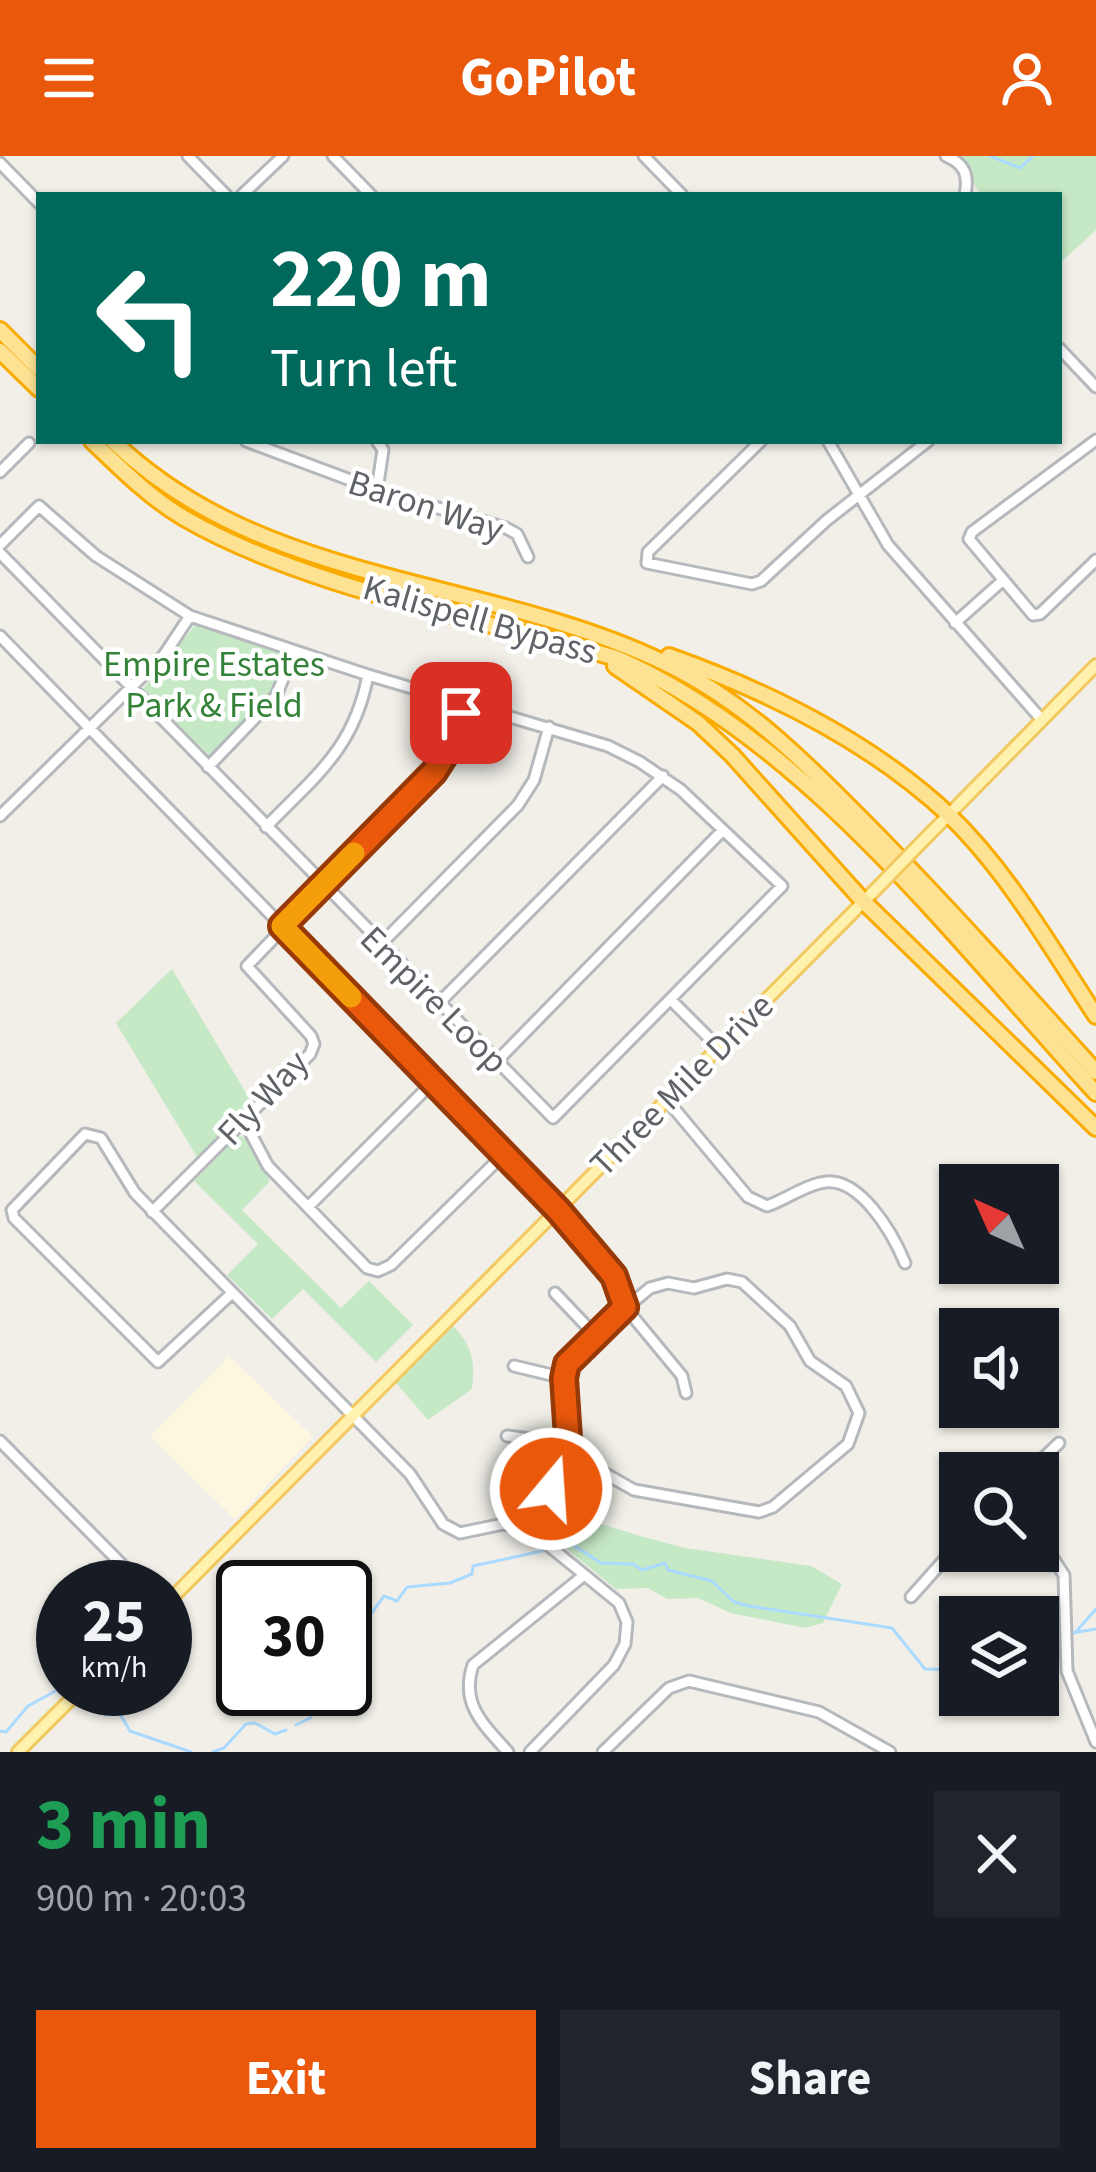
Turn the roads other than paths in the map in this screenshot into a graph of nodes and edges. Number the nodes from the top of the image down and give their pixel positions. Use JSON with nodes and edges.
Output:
{"nodes":[{"id":1,"x":188,"y":156,"type":"edge"},
{"id":2,"x":283,"y":156,"type":"edge"},
{"id":3,"x":333,"y":156,"type":"edge"},
{"id":4,"x":644,"y":156,"type":"edge"},
{"id":5,"x":946,"y":156,"type":"edge"},
{"id":6,"x":0,"y":163,"type":"edge"},
{"id":7,"x":223,"y":192,"type":"edge"},
{"id":8,"x":245,"y":192,"type":"edge"},
{"id":9,"x":368,"y":192,"type":"edge"},
{"id":10,"x":679,"y":192,"type":"edge"},
{"id":11,"x":966,"y":192,"type":"edge"},
{"id":12,"x":36,"y":200,"type":"edge"},
{"id":13,"x":0,"y":330,"type":"edge"},
{"id":14,"x":0,"y":351,"type":"edge"},
{"id":15,"x":1062,"y":351,"type":"edge"},
{"id":16,"x":36,"y":366,"type":"edge"},
{"id":17,"x":36,"y":386,"type":"edge"},
{"id":18,"x":1096,"y":387,"type":"edge"},
{"id":19,"x":1096,"y":440,"type":"edge"},
{"id":20,"x":29,"y":443,"type":"dead end"},
{"id":21,"x":95,"y":444,"type":"edge"},
{"id":22,"x":117,"y":444,"type":"edge"},
{"id":23,"x":254,"y":444,"type":"edge"},
{"id":24,"x":379,"y":444,"type":"edge"},
{"id":25,"x":757,"y":444,"type":"edge"},
{"id":26,"x":830,"y":444,"type":"edge"},
{"id":27,"x":924,"y":444,"type":"edge"},
{"id":28,"x":0,"y":472,"type":"edge"},
{"id":29,"x":376,"y":490,"type":"junction"},
{"id":30,"x":859,"y":495,"type":"junction"},
{"id":31,"x":0,"y":549,"type":"edge"},
{"id":32,"x":528,"y":557,"type":"dead end"},
{"id":33,"x":1096,"y":560,"type":"edge"},
{"id":34,"x":1001,"y":582,"type":"junction"},
{"id":35,"x":190,"y":616,"type":"junction"},
{"id":36,"x":955,"y":623,"type":"junction"},
{"id":37,"x":0,"y":636,"type":"edge"},
{"id":38,"x":590,"y":651,"type":"junction"},
{"id":39,"x":295,"y":652,"type":"junction"},
{"id":40,"x":640,"y":652,"type":"junction"},
{"id":41,"x":1096,"y":665,"type":"edge"},
{"id":42,"x":368,"y":675,"type":"junction"},
{"id":43,"x":132,"y":687,"type":"junction"},
{"id":44,"x":464,"y":702,"type":"junction"},
{"id":45,"x":1042,"y":720,"type":"junction"},
{"id":46,"x":549,"y":727,"type":"junction"},
{"id":47,"x":90,"y":729,"type":"junction"},
{"id":48,"x":208,"y":766,"type":"junction"},
{"id":49,"x":663,"y":776,"type":"junction"},
{"id":50,"x":949,"y":815,"type":"junction"},
{"id":51,"x":0,"y":816,"type":"edge"},
{"id":52,"x":266,"y":827,"type":"junction"},
{"id":53,"x":723,"y":830,"type":"junction"},
{"id":54,"x":322,"y":886,"type":"junction"},
{"id":55,"x":863,"y":901,"type":"junction"},
{"id":56,"x":282,"y":926,"type":"junction"},
{"id":57,"x":380,"y":945,"type":"junction"},
{"id":58,"x":671,"y":1000,"type":"junction"},
{"id":59,"x":438,"y":1004,"type":"junction"},
{"id":60,"x":1096,"y":1016,"type":"edge"},
{"id":61,"x":719,"y":1048,"type":"junction"},
{"id":62,"x":496,"y":1062,"type":"junction"},
{"id":63,"x":1096,"y":1072,"type":"edge"},
{"id":64,"x":433,"y":1082,"type":"junction"},
{"id":65,"x":1096,"y":1093,"type":"edge"},
{"id":66,"x":667,"y":1100,"type":"junction"},
{"id":67,"x":244,"y":1120,"type":"junction"},
{"id":68,"x":1096,"y":1128,"type":"edge"},
{"id":69,"x":502,"y":1156,"type":"junction"},
{"id":70,"x":308,"y":1207,"type":"junction"},
{"id":71,"x":558,"y":1210,"type":"junction"},
{"id":72,"x":152,"y":1212,"type":"junction"},
{"id":73,"x":905,"y":1263,"type":"dead end"},
{"id":74,"x":555,"y":1293,"type":"dead end"},
{"id":75,"x":231,"y":1294,"type":"junction"},
{"id":76,"x":625,"y":1307,"type":"junction"},
{"id":77,"x":594,"y":1334,"type":"junction"},
{"id":78,"x":514,"y":1366,"type":"dead end"},
{"id":79,"x":564,"y":1378,"type":"junction"},
{"id":80,"x":686,"y":1393,"type":"dead end"},
{"id":81,"x":354,"y":1415,"type":"junction"},
{"id":82,"x":507,"y":1436,"type":"dead end"},
{"id":83,"x":0,"y":1441,"type":"edge"},
{"id":84,"x":1058,"y":1443,"type":"dead end"},
{"id":85,"x":569,"y":1449,"type":"junction"},
{"id":86,"x":1049,"y":1452,"type":"edge"},
{"id":87,"x":527,"y":1528,"type":"junction"},
{"id":88,"x":117,"y":1560,"type":"edge"},
{"id":89,"x":939,"y":1566,"type":"edge"},
{"id":90,"x":1059,"y":1567,"type":"edge"},
{"id":91,"x":584,"y":1576,"type":"junction"},
{"id":92,"x":192,"y":1578,"type":"edge"},
{"id":93,"x":911,"y":1598,"type":"dead end"},
{"id":94,"x":54,"y":1716,"type":"edge"},
{"id":95,"x":1096,"y":1742,"type":"edge"},
{"id":96,"x":18,"y":1752,"type":"edge"},
{"id":97,"x":508,"y":1752,"type":"edge"},
{"id":98,"x":530,"y":1752,"type":"edge"},
{"id":99,"x":603,"y":1752,"type":"edge"},
{"id":100,"x":890,"y":1752,"type":"edge"}],
"edges":[{"from":1,"to":7,"type":"street"},
{"from":2,"to":8,"type":"street"},
{"from":3,"to":9,"type":"street"},
{"from":4,"to":10,"type":"street"},
{"from":5,"to":11,"type":"street"},
{"from":6,"to":12,"type":"street"},
{"from":13,"to":16,"type":"highway"},
{"from":14,"to":17,"type":"highway"},
{"from":15,"to":18,"type":"street"},
{"from":19,"to":34,"type":"street"},
{"from":20,"to":28,"type":"street"},
{"from":21,"to":38,"type":"highway","name":"Kalispell Bypass"},
{"from":22,"to":40,"type":"highway","name":"Kalispell Bypass"},
{"from":23,"to":29,"type":"street","name":"Baron Way"},
{"from":24,"to":29,"type":"street"},
{"from":25,"to":30,"type":"street"},
{"from":26,"to":30,"type":"street"},
{"from":27,"to":30,"type":"street"},
{"from":29,"to":32,"type":"street","name":"Baron Way"},
{"from":30,"to":36,"type":"street"},
{"from":31,"to":35,"type":"street","name":"Empire Loop"},
{"from":31,"to":43,"type":"street","name":"Empire Loop"},
{"from":33,"to":34,"type":"street"},
{"from":34,"to":36,"type":"street"},
{"from":35,"to":39,"type":"street","name":"Empire Loop"},
{"from":35,"to":43,"type":"street"},
{"from":36,"to":45,"type":"street"},
{"from":37,"to":47,"type":"street"},
{"from":38,"to":55,"type":"highway"},
{"from":38,"to":65,"type":"highway","name":"Kalispell Bypass"},
{"from":39,"to":42,"type":"street","name":"Empire Loop"},
{"from":39,"to":48,"type":"street"},
{"from":40,"to":50,"type":"highway"},
{"from":40,"to":63,"type":"highway","name":"Kalispell Bypass"},
{"from":41,"to":45,"type":"main road","name":"Three Mile Drive"},
{"from":42,"to":44,"type":"street","name":"Empire Loop"},
{"from":42,"to":52,"type":"street"},
{"from":43,"to":47,"type":"street"},
{"from":43,"to":48,"type":"street","name":"Empire Loop"},
{"from":44,"to":46,"type":"street","name":"Empire Loop"},
{"from":44,"to":54,"type":"street"},
{"from":45,"to":50,"type":"main road","name":"Three Mile Drive"},
{"from":46,"to":49,"type":"street","name":"Empire Loop"},
{"from":46,"to":57,"type":"street"},
{"from":47,"to":51,"type":"street"},
{"from":47,"to":56,"type":"street"},
{"from":48,"to":52,"type":"street","name":"Empire Loop"},
{"from":49,"to":53,"type":"street","name":"Empire Loop"},
{"from":49,"to":59,"type":"street"},
{"from":50,"to":55,"type":"main road","name":"Three Mile Drive","bridge":true},
{"from":50,"to":60,"type":"highway"},
{"from":52,"to":54,"type":"street","name":"Empire Loop"},
{"from":53,"to":58,"type":"street","name":"Empire Loop"},
{"from":53,"to":62,"type":"street"},
{"from":54,"to":56,"type":"street"},
{"from":54,"to":57,"type":"street","name":"Empire Loop"},
{"from":55,"to":61,"type":"main road","name":"Three Mile Drive"},
{"from":55,"to":68,"type":"highway"},
{"from":56,"to":64,"type":"street"},
{"from":56,"to":67,"type":"street","name":"Fly Way"},
{"from":57,"to":59,"type":"street","name":"Empire Loop"},
{"from":58,"to":61,"type":"street"},
{"from":58,"to":62,"type":"street","name":"Empire Loop"},
{"from":59,"to":62,"type":"street","name":"Empire Loop"},
{"from":61,"to":66,"type":"main road","name":"Three Mile Drive"},
{"from":64,"to":69,"type":"street"},
{"from":64,"to":70,"type":"street"},
{"from":66,"to":71,"type":"main road","name":"Three Mile Drive"},
{"from":66,"to":73,"type":"street"},
{"from":67,"to":70,"type":"street"},
{"from":67,"to":72,"type":"street","name":"Fly Way"},
{"from":69,"to":70,"type":"street"},
{"from":69,"to":71,"type":"street"},
{"from":71,"to":76,"type":"street"},
{"from":71,"to":81,"type":"main road","name":"Three Mile Drive"},
{"from":72,"to":75,"type":"street"},
{"from":72,"to":75,"type":"street"},
{"from":74,"to":77,"type":"street"},
{"from":75,"to":81,"type":"street"},
{"from":76,"to":77,"type":"street"},
{"from":76,"to":80,"type":"street"},
{"from":76,"to":85,"type":"street"},
{"from":77,"to":79,"type":"street"},
{"from":78,"to":79,"type":"street"},
{"from":79,"to":85,"type":"street"},
{"from":81,"to":87,"type":"street"},
{"from":81,"to":92,"type":"main road","name":"Three Mile Drive"},
{"from":82,"to":85,"type":"street"},
{"from":83,"to":88,"type":"street"},
{"from":84,"to":86,"type":"street"},
{"from":85,"to":87,"type":"street"},
{"from":87,"to":91,"type":"street"},
{"from":89,"to":93,"type":"street"},
{"from":90,"to":95,"type":"street"},
{"from":91,"to":97,"type":"street"},
{"from":91,"to":98,"type":"street"},
{"from":94,"to":96,"type":"main road"},
{"from":99,"to":100,"type":"street"}]}
